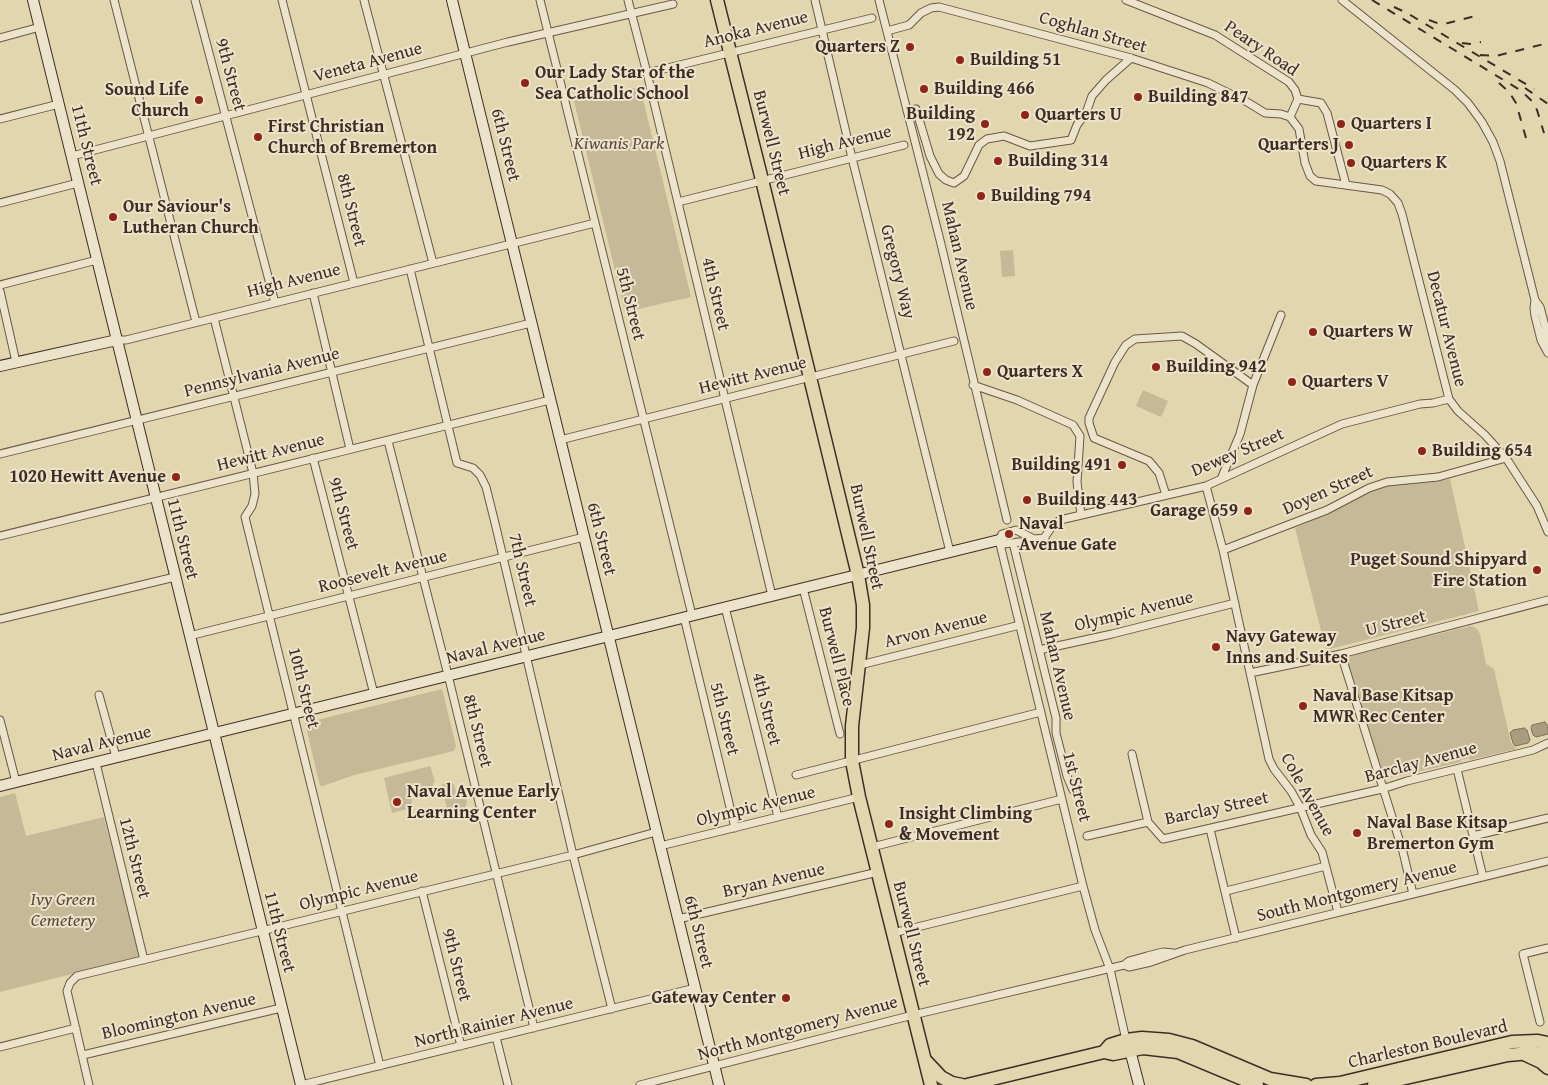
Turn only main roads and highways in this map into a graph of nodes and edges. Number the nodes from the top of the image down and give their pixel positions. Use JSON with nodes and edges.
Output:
{"nodes":[{"id":1,"x":33,"y":0,"type":"edge"},
{"id":2,"x":452,"y":0,"type":"edge"},
{"id":3,"x":717,"y":0,"type":"edge"},
{"id":4,"x":117,"y":340,"type":"junction"},
{"id":5,"x":0,"y":366,"type":"edge"},
{"id":6,"x":1004,"y":540,"type":"road end"},
{"id":7,"x":858,"y":574,"type":"junction"},
{"id":8,"x":608,"y":636,"type":"junction"},
{"id":9,"x":214,"y":734,"type":"junction"},
{"id":10,"x":0,"y":786,"type":"edge"},
{"id":11,"x":1548,"y":1043,"type":"edge"},
{"id":12,"x":1128,"y":1045,"type":"junction"},
{"id":13,"x":1521,"y":1053,"type":"junction"},
{"id":14,"x":1548,"y":1054,"type":"edge"},
{"id":15,"x":924,"y":1057,"type":"junction"},
{"id":16,"x":1548,"y":1068,"type":"edge"},
{"id":17,"x":301,"y":1085,"type":"edge"},
{"id":18,"x":719,"y":1085,"type":"edge"},
{"id":19,"x":931,"y":1085,"type":"edge"},
{"id":20,"x":962,"y":1085,"type":"edge"},
{"id":21,"x":967,"y":1085,"type":"edge"},
{"id":22,"x":1139,"y":1085,"type":"edge"},
{"id":23,"x":1257,"y":1085,"type":"edge"},
{"id":24,"x":1306,"y":1085,"type":"edge"},
{"id":25,"x":1316,"y":1085,"type":"edge"},
{"id":26,"x":1374,"y":1085,"type":"edge"}],
"edges":[{"from":1,"to":4,"type":"main road","name":"11th Street"},
{"from":2,"to":8,"type":"main road","name":"6th Street"},
{"from":3,"to":7,"type":"highway","name":"Burwell Street"},
{"from":4,"to":5,"type":"main road","name":"High Avenue"},
{"from":4,"to":9,"type":"main road","name":"11th Street"},
{"from":6,"to":7,"type":"main road","name":"Naval Avenue"},
{"from":7,"to":8,"type":"main road","name":"Naval Avenue"},
{"from":7,"to":15,"type":"highway","name":"Burwell Street"},
{"from":8,"to":9,"type":"main road","name":"Naval Avenue"},
{"from":8,"to":18,"type":"main road","name":"6th Street"},
{"from":9,"to":10,"type":"main road","name":"Naval Avenue"},
{"from":9,"to":17,"type":"main road","name":"11th Street"},
{"from":11,"to":25,"type":"highway","name":"Charleston Boulevard"},
{"from":12,"to":21,"type":"highway"},
{"from":12,"to":22,"type":"main road","name":"1st Street"},
{"from":12,"to":23,"type":"highway"},
{"from":12,"to":24,"type":"highway"},
{"from":13,"to":14,"type":"highway","name":"Charleston Boulevard"},
{"from":13,"to":16,"type":"highway"},
{"from":13,"to":26,"type":"highway","name":"Charleston Boulevard"},
{"from":15,"to":19,"type":"highway","name":"Burwell Street"},
{"from":15,"to":20,"type":"highway"}]}
